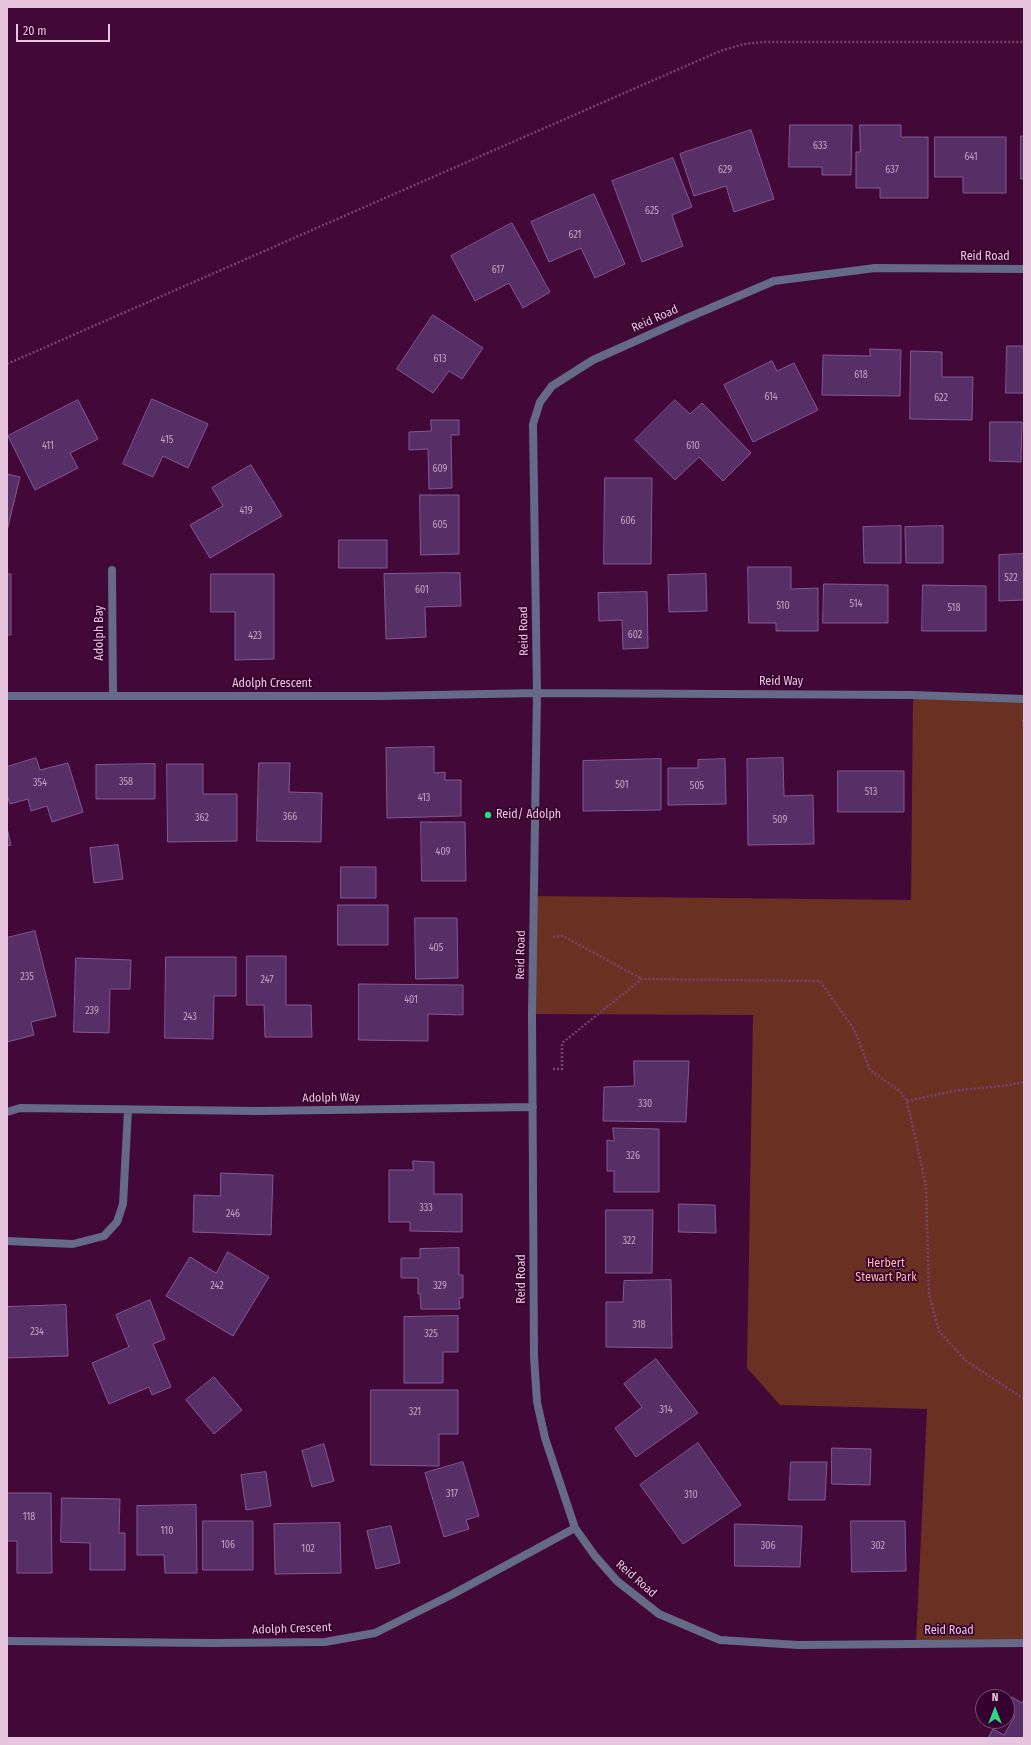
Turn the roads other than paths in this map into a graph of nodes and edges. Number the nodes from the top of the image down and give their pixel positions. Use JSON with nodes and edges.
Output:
{"nodes":[{"id":1,"x":1024,"y":269,"type":"edge"},
{"id":2,"x":112,"y":570,"type":"dead end"},
{"id":3,"x":537,"y":693,"type":"junction"},
{"id":4,"x":7,"y":696,"type":"edge"},
{"id":5,"x":113,"y":696,"type":"junction"},
{"id":6,"x":1024,"y":699,"type":"edge"},
{"id":7,"x":533,"y":1107,"type":"junction"},
{"id":8,"x":128,"y":1110,"type":"junction"},
{"id":9,"x":7,"y":1112,"type":"edge"},
{"id":10,"x":7,"y":1241,"type":"edge"},
{"id":11,"x":574,"y":1528,"type":"junction"},
{"id":12,"x":7,"y":1641,"type":"edge"},
{"id":13,"x":1024,"y":1643,"type":"edge"}],
"edges":[{"from":1,"to":3,"type":"street","name":"Reid Road"},
{"from":2,"to":5,"type":"street","name":"Adolph Bay"},
{"from":3,"to":5,"type":"street","name":"Adolph Crescent"},
{"from":3,"to":6,"type":"street","name":"Reid Way"},
{"from":3,"to":7,"type":"street","name":"Reid Road"},
{"from":4,"to":5,"type":"street","name":"Adolph Crescent"},
{"from":7,"to":8,"type":"street","name":"Adolph Way"},
{"from":7,"to":11,"type":"street","name":"Reid Road"},
{"from":8,"to":9,"type":"street","name":"Adolph Way"},
{"from":8,"to":10,"type":"street"},
{"from":11,"to":12,"type":"street","name":"Adolph Crescent"},
{"from":11,"to":13,"type":"street","name":"Reid Road"}]}
